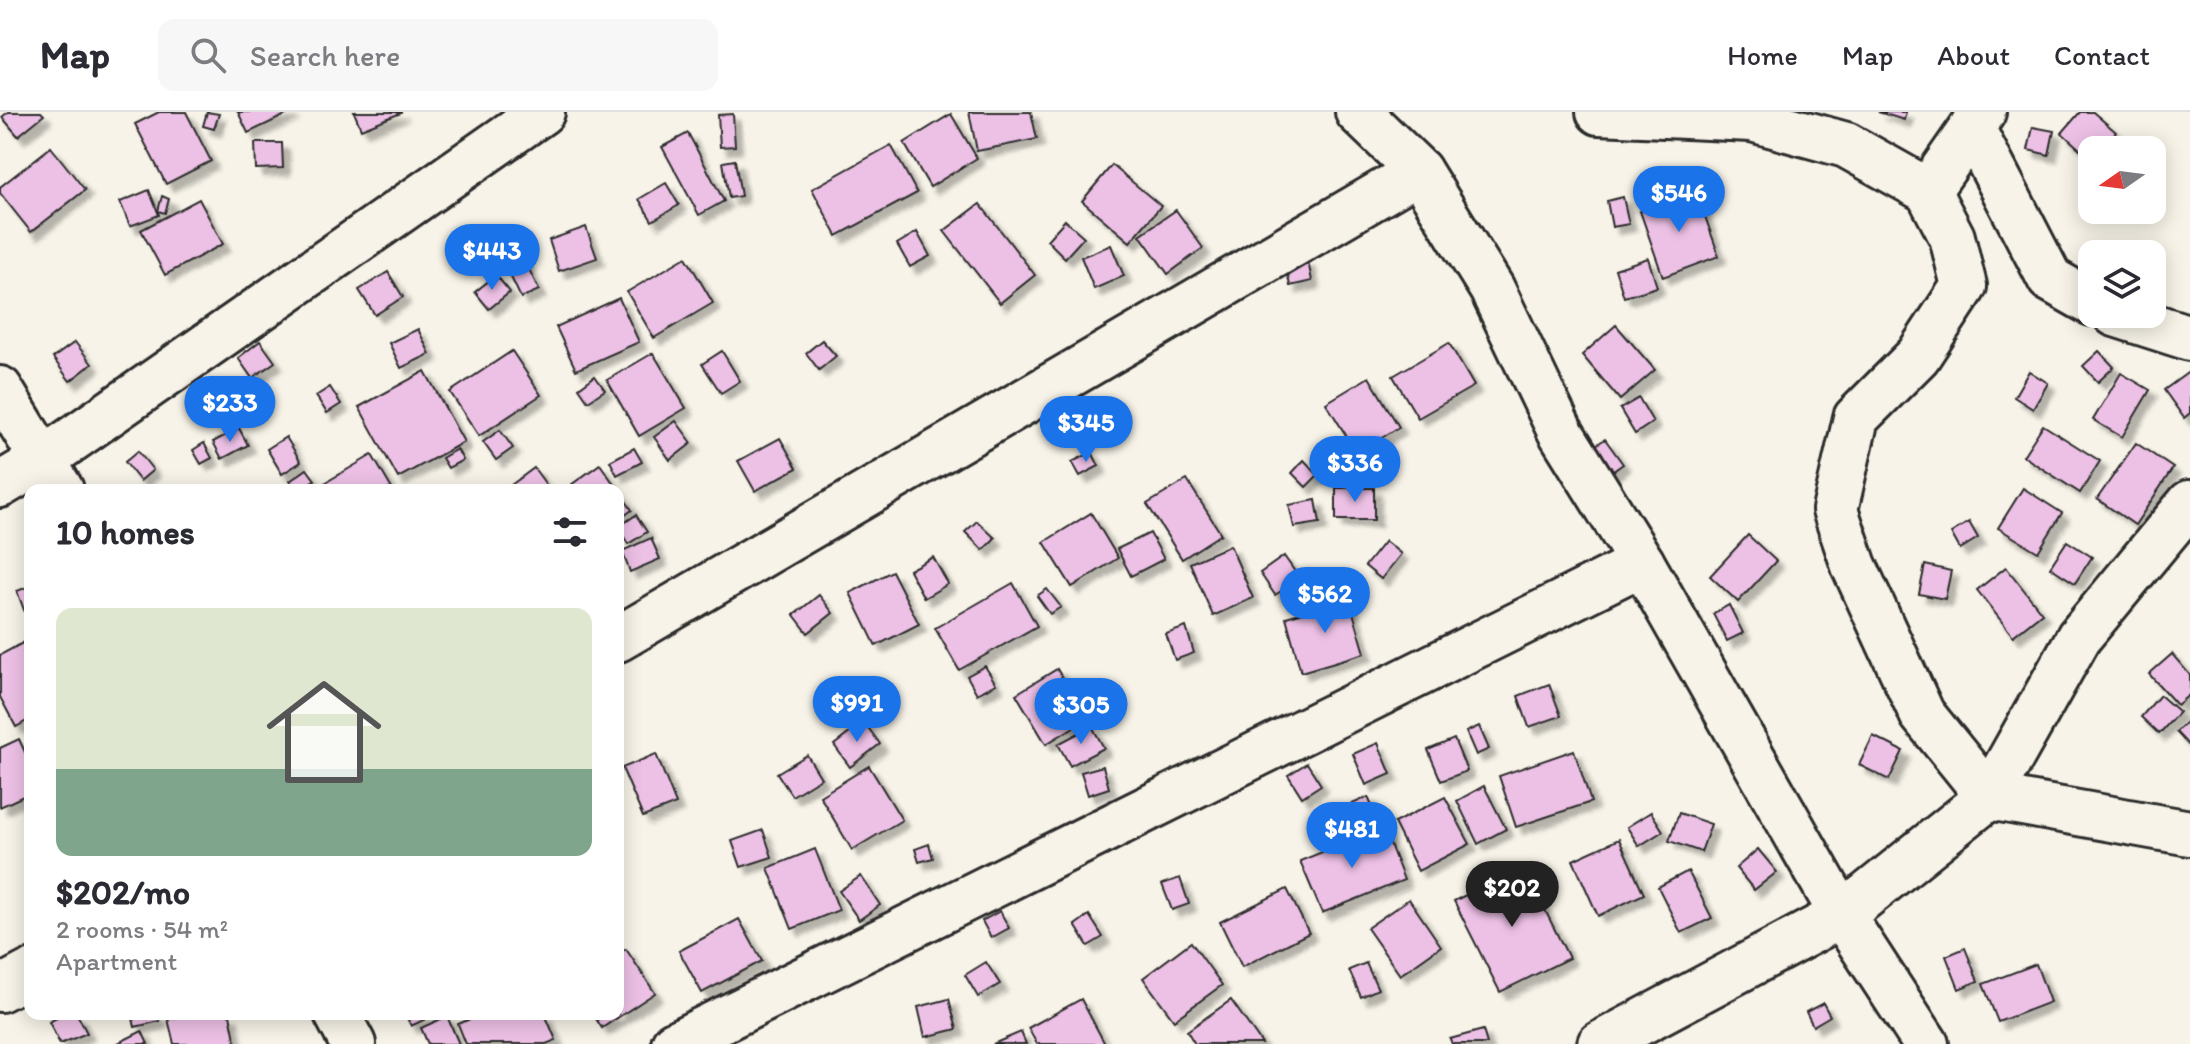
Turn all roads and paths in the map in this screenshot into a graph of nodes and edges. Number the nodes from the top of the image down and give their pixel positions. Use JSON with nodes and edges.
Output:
{"nodes":[{"id":1,"x":542,"y":112,"type":"edge"},
{"id":2,"x":1358,"y":112,"type":"edge"},
{"id":3,"x":1599,"y":112,"type":"edge"},
{"id":4,"x":1977,"y":120,"type":"edge"},
{"id":5,"x":1419,"y":171,"type":"junction"},
{"id":6,"x":1928,"y":191,"type":"junction"},
{"id":7,"x":2078,"y":295,"type":"edge"},
{"id":8,"x":2159,"y":328,"type":"edge"},
{"id":9,"x":2190,"y":338,"type":"edge"},
{"id":10,"x":0,"y":389,"type":"edge"},
{"id":11,"x":52,"y":474,"type":"edge"},
{"id":12,"x":0,"y":485,"type":"edge"},
{"id":13,"x":2190,"y":503,"type":"edge"},
{"id":14,"x":1642,"y":563,"type":"junction"},
{"id":15,"x":624,"y":635,"type":"edge"},
{"id":16,"x":1989,"y":797,"type":"junction"},
{"id":17,"x":2190,"y":833,"type":"edge"},
{"id":18,"x":1842,"y":915,"type":"junction"},
{"id":19,"x":24,"y":976,"type":"edge"},
{"id":20,"x":0,"y":989,"type":"edge"},
{"id":21,"x":340,"y":1020,"type":"edge"},
{"id":22,"x":353,"y":1044,"type":"edge"},
{"id":23,"x":674,"y":1044,"type":"edge"},
{"id":24,"x":1600,"y":1044,"type":"edge"},
{"id":25,"x":1926,"y":1044,"type":"edge"}],
"edges":[{"from":1,"to":11,"type":"street"},
{"from":2,"to":5,"type":"street"},
{"from":3,"to":6,"type":"street"},
{"from":4,"to":6,"type":"street"},
{"from":4,"to":7,"type":"street"},
{"from":5,"to":14,"type":"street"},
{"from":5,"to":15,"type":"street"},
{"from":6,"to":16,"type":"street"},
{"from":8,"to":9,"type":"street"},
{"from":10,"to":11,"type":"street"},
{"from":11,"to":12,"type":"street"},
{"from":13,"to":16,"type":"street"},
{"from":14,"to":18,"type":"street"},
{"from":14,"to":23,"type":"street"},
{"from":16,"to":17,"type":"street"},
{"from":16,"to":18,"type":"street"},
{"from":18,"to":24,"type":"street"},
{"from":18,"to":25,"type":"street"},
{"from":19,"to":20,"type":"street"},
{"from":21,"to":22,"type":"street"}]}
